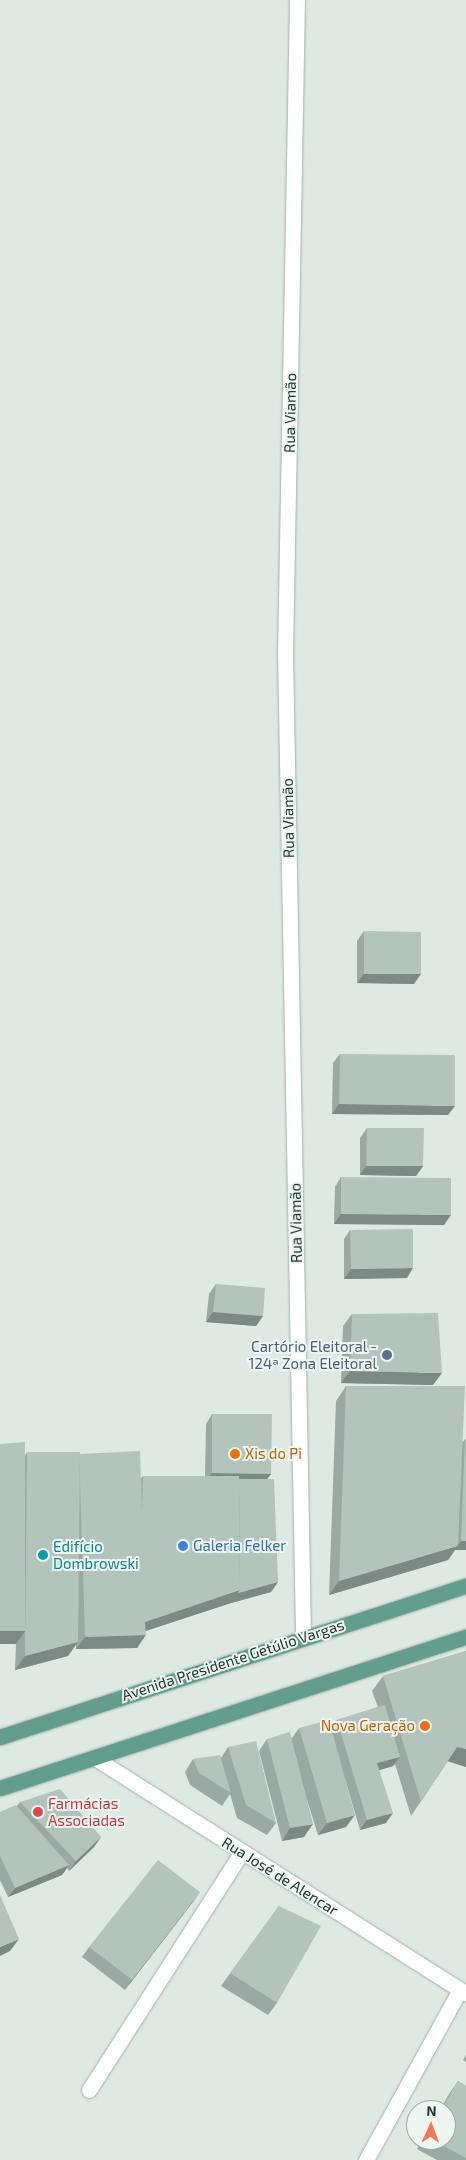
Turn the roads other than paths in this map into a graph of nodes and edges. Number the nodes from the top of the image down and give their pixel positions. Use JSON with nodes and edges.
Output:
{"nodes":[{"id":1,"x":297,"y":0,"type":"edge"},
{"id":2,"x":466,"y":1586,"type":"edge"},
{"id":3,"x":303,"y":1635,"type":"junction"},
{"id":4,"x":466,"y":1637,"type":"edge"},
{"id":5,"x":0,"y":1737,"type":"edge"},
{"id":6,"x":95,"y":1758,"type":"junction"},
{"id":7,"x":0,"y":1788,"type":"edge"},
{"id":8,"x":242,"y":1852,"type":"junction"},
{"id":9,"x":463,"y":1992,"type":"edge"},
{"id":10,"x":89,"y":2090,"type":"dead end"},
{"id":11,"x":366,"y":2160,"type":"edge"}],
"edges":[{"from":1,"to":3,"type":"street","name":"Rua Viamão"},
{"from":2,"to":3,"type":"main road","name":"Avenida Presidente Getúlio Vargas"},
{"from":3,"to":5,"type":"main road","name":"Avenida Presidente Getúlio Vargas"},
{"from":4,"to":6,"type":"main road"},
{"from":6,"to":7,"type":"main road"},
{"from":6,"to":8,"type":"street","name":"Rua José de Alencar"},
{"from":8,"to":9,"type":"street","name":"Rua José de Alencar"},
{"from":8,"to":10,"type":"street"},
{"from":9,"to":11,"type":"street"}]}
